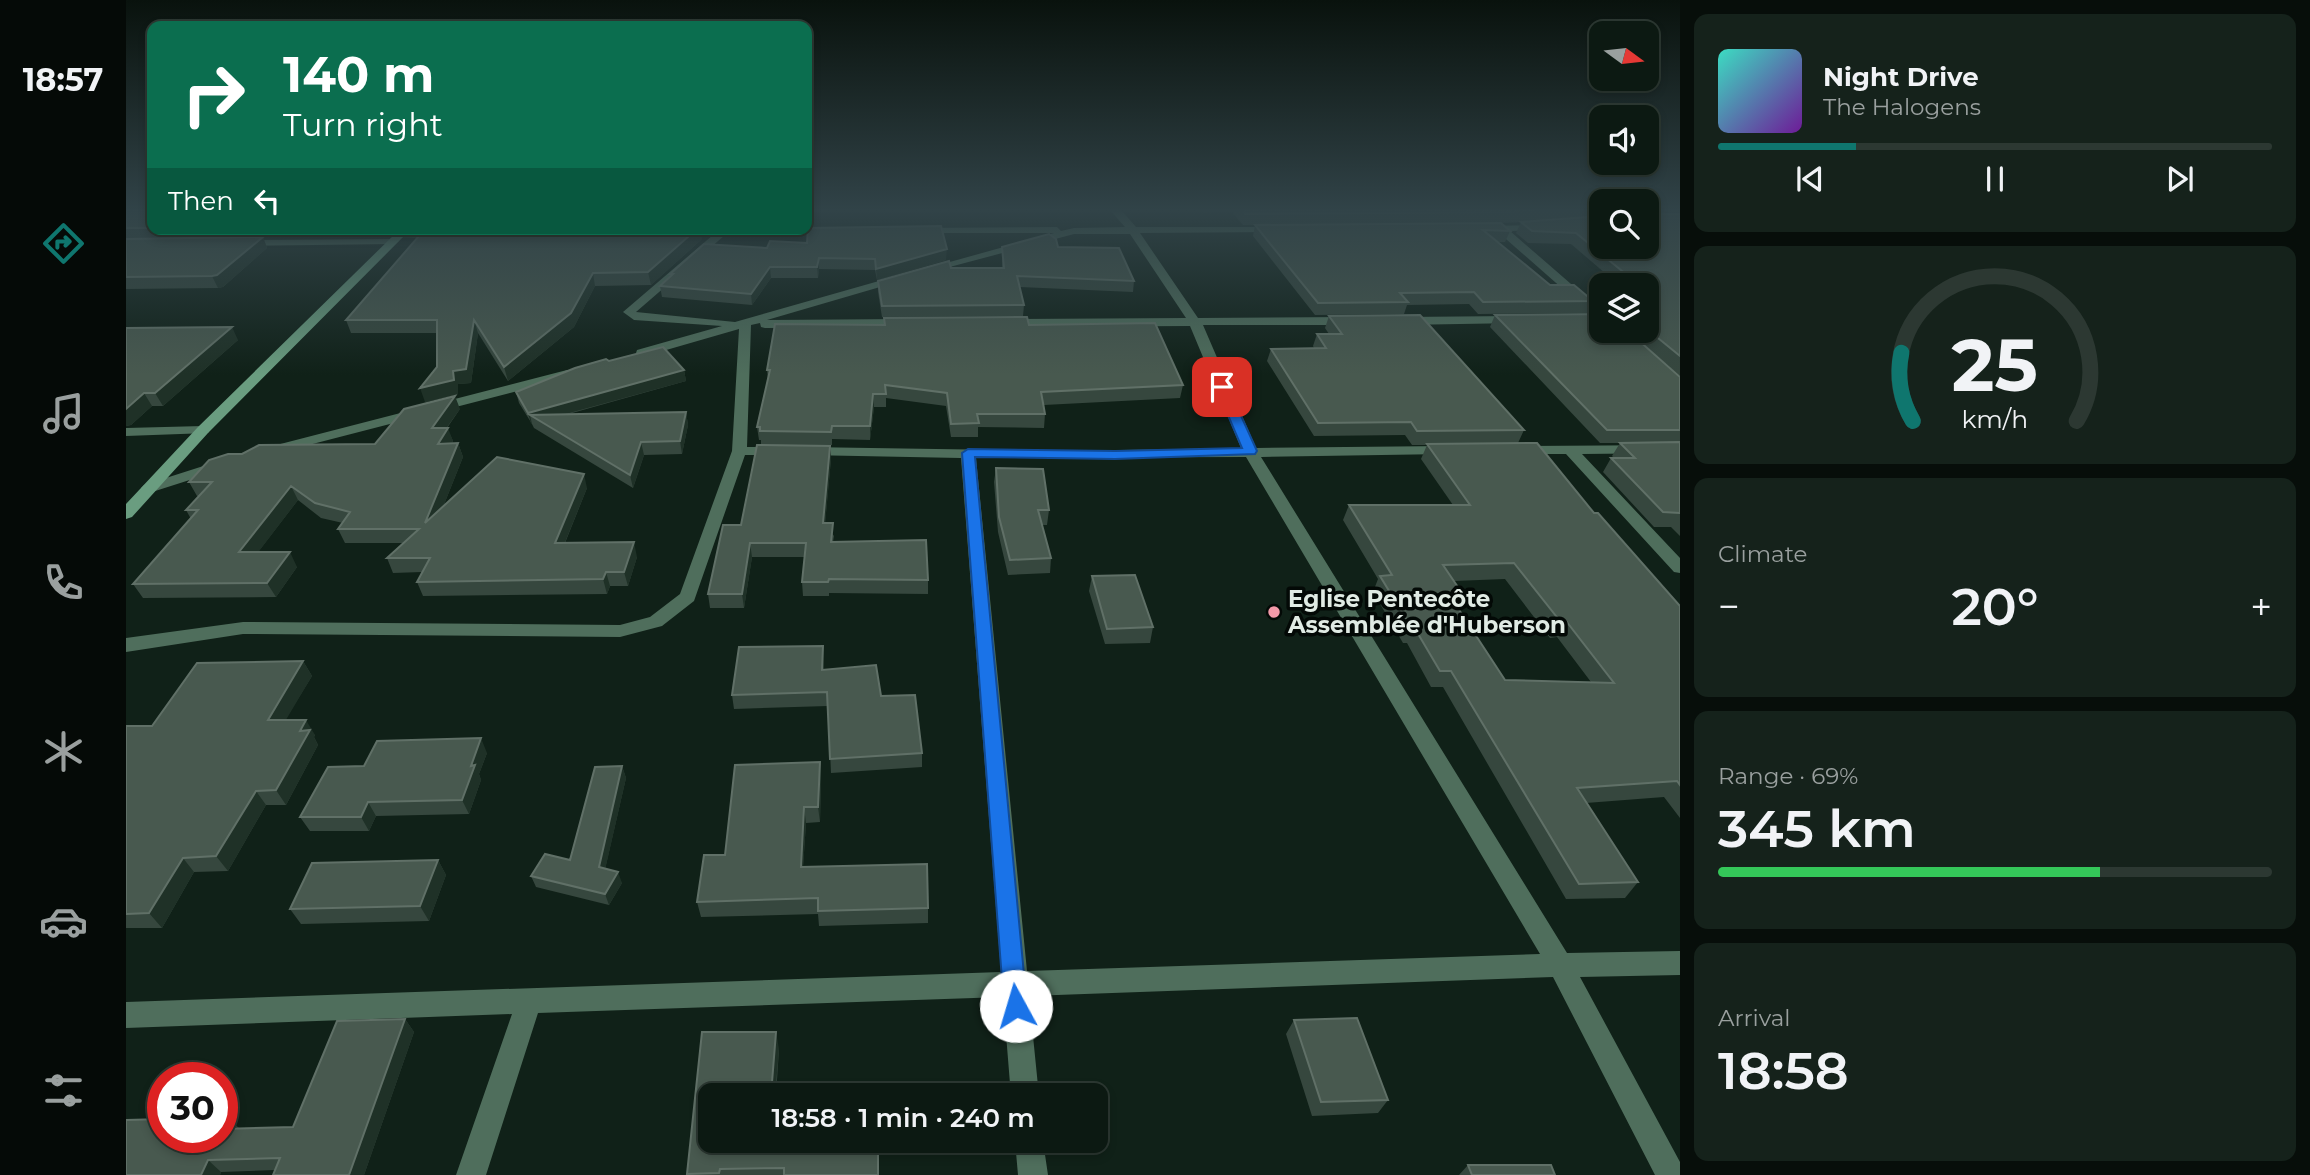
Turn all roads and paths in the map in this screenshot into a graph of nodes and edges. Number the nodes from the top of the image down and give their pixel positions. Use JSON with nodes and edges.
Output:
{"nodes":[{"id":1,"x":370,"y":265,"type":"edge"},
{"id":2,"x":684,"y":265,"type":"edge"},
{"id":3,"x":948,"y":265,"type":"edge"},
{"id":4,"x":1156,"y":265,"type":"edge"},
{"id":5,"x":1540,"y":265,"type":"edge"},
{"id":6,"x":1589,"y":311,"type":"edge"},
{"id":7,"x":1534,"y":320,"type":"edge"},
{"id":8,"x":1357,"y":321,"type":"edge"},
{"id":9,"x":1385,"y":321,"type":"edge"},
{"id":10,"x":1195,"y":322,"type":"junction"},
{"id":11,"x":922,"y":323,"type":"edge"},
{"id":12,"x":990,"y":323,"type":"edge"},
{"id":13,"x":745,"y":324,"type":"junction"},
{"id":14,"x":628,"y":357,"type":"edge"},
{"id":15,"x":576,"y":372,"type":"edge"},
{"id":16,"x":203,"y":430,"type":"junction"},
{"id":17,"x":126,"y":432,"type":"edge"},
{"id":18,"x":1569,"y":449,"type":"junction"},
{"id":19,"x":1680,"y":449,"type":"edge"},
{"id":20,"x":1458,"y":450,"type":"edge"},
{"id":21,"x":1499,"y":450,"type":"edge"},
{"id":22,"x":740,"y":451,"type":"junction"},
{"id":23,"x":1250,"y":451,"type":"junction"},
{"id":24,"x":968,"y":453,"type":"junction"},
{"id":25,"x":255,"y":455,"type":"edge"},
{"id":26,"x":232,"y":462,"type":"edge"},
{"id":27,"x":149,"y":488,"type":"junction"},
{"id":28,"x":126,"y":514,"type":"edge"},
{"id":29,"x":1680,"y":568,"type":"edge"},
{"id":30,"x":126,"y":645,"type":"edge"},
{"id":31,"x":1680,"y":963,"type":"edge"},
{"id":32,"x":1560,"y":965,"type":"junction"},
{"id":33,"x":1013,"y":984,"type":"junction"},
{"id":34,"x":529,"y":1001,"type":"junction"},
{"id":35,"x":126,"y":1015,"type":"edge"},
{"id":36,"x":1024,"y":1083,"type":"edge"},
{"id":37,"x":1031,"y":1153,"type":"edge"},
{"id":38,"x":471,"y":1175,"type":"edge"},
{"id":39,"x":1033,"y":1175,"type":"edge"},
{"id":40,"x":1671,"y":1175,"type":"edge"}],
"edges":[{"from":1,"to":16,"type":"street"},
{"from":2,"to":13,"type":"street"},
{"from":3,"to":13,"type":"street"},
{"from":4,"to":10,"type":"street"},
{"from":5,"to":6,"type":"street"},
{"from":7,"to":9,"type":"street"},
{"from":8,"to":10,"type":"street"},
{"from":10,"to":12,"type":"street"},
{"from":10,"to":23,"type":"street"},
{"from":11,"to":13,"type":"street"},
{"from":13,"to":14,"type":"street"},
{"from":13,"to":22,"type":"street"},
{"from":15,"to":25,"type":"street"},
{"from":16,"to":17,"type":"street"},
{"from":16,"to":27,"type":"street"},
{"from":18,"to":19,"type":"street"},
{"from":18,"to":21,"type":"street"},
{"from":18,"to":29,"type":"street"},
{"from":20,"to":23,"type":"street"},
{"from":22,"to":24,"type":"street"},
{"from":22,"to":30,"type":"street"},
{"from":23,"to":24,"type":"street"},
{"from":23,"to":32,"type":"street"},
{"from":24,"to":33,"type":"street"},
{"from":26,"to":27,"type":"street"},
{"from":27,"to":28,"type":"street"},
{"from":31,"to":32,"type":"street"},
{"from":32,"to":33,"type":"street"},
{"from":32,"to":40,"type":"street"},
{"from":33,"to":34,"type":"street"},
{"from":33,"to":36,"type":"street"},
{"from":34,"to":35,"type":"street"},
{"from":34,"to":38,"type":"street"},
{"from":37,"to":39,"type":"street"}]}
